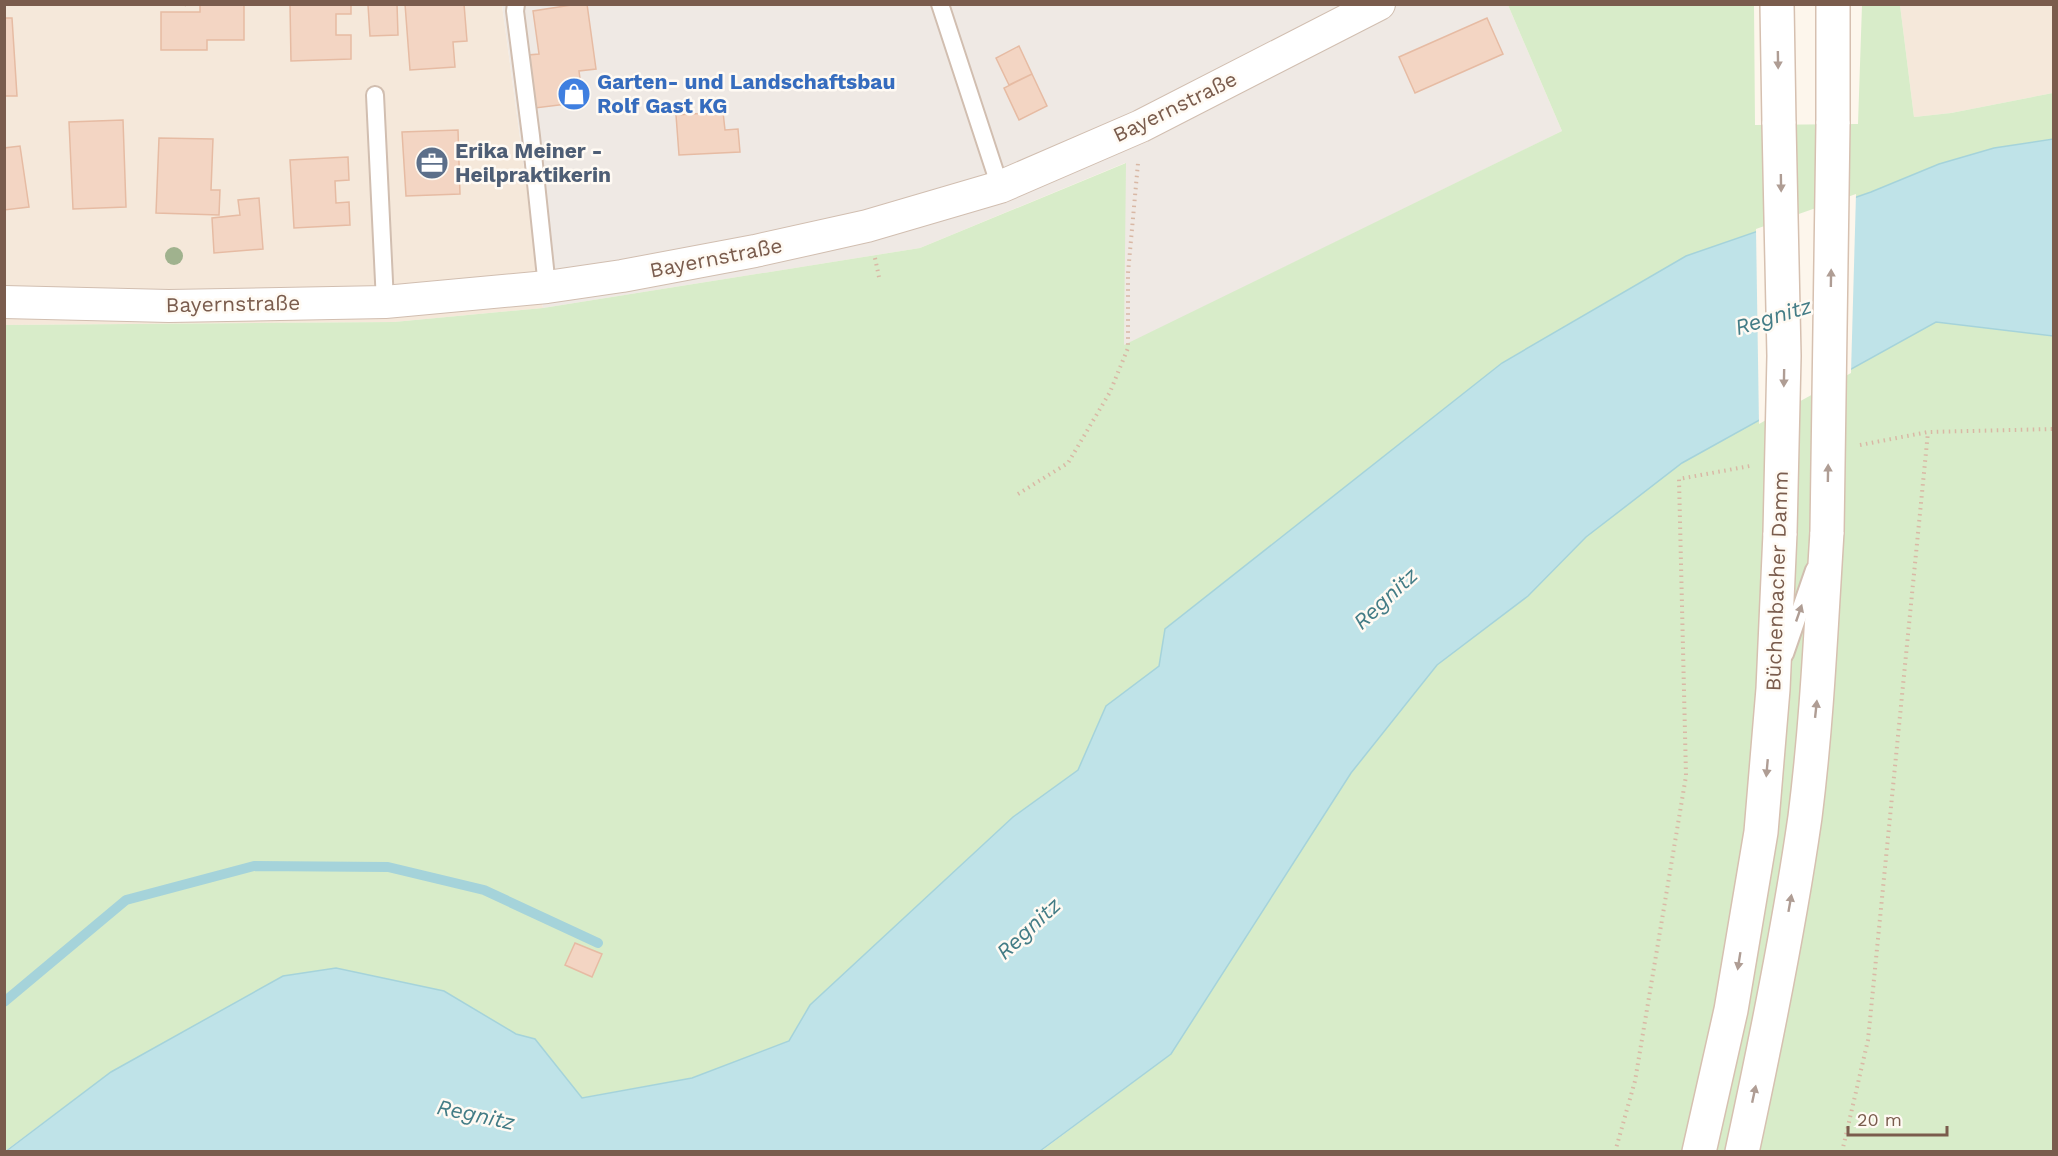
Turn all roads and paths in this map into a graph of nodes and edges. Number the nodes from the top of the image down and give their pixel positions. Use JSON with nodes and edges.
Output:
{"nodes":[{"id":1,"x":516,"y":4,"type":"edge"},
{"id":2,"x":940,"y":4,"type":"edge"},
{"id":3,"x":1379,"y":4,"type":"edge"},
{"id":4,"x":1777,"y":4,"type":"edge"},
{"id":5,"x":1833,"y":4,"type":"edge"},
{"id":6,"x":375,"y":95,"type":"dead end"},
{"id":7,"x":1141,"y":126,"type":"junction"},
{"id":8,"x":1000,"y":187,"type":"junction"},
{"id":9,"x":547,"y":287,"type":"junction"},
{"id":10,"x":4,"y":302,"type":"edge"},
{"id":11,"x":385,"y":302,"type":"junction"},
{"id":12,"x":1928,"y":432,"type":"dead end"},
{"id":13,"x":1018,"y":494,"type":"dead end"},
{"id":14,"x":1827,"y":532,"type":"junction"},
{"id":15,"x":1773,"y":688,"type":"junction"},
{"id":16,"x":1699,"y":1152,"type":"edge"},
{"id":17,"x":1742,"y":1152,"type":"edge"},
{"id":18,"x":1842,"y":1152,"type":"edge"}],
"edges":[{"from":1,"to":9,"type":"lane"},
{"from":2,"to":8,"type":"lane"},
{"from":3,"to":7,"type":"street","name":"Bayernstraße"},
{"from":4,"to":15,"type":"main road","name":"Büchenbacher Damm","one_way":true,"bridge":true},
{"from":14,"to":5,"type":"main road","name":"Büchenbacher Damm","one_way":true,"bridge":true},
{"from":6,"to":11,"type":"lane"},
{"from":7,"to":8,"type":"street","name":"Bayernstraße"},
{"from":7,"to":13,"type":"path"},
{"from":8,"to":9,"type":"street","name":"Bayernstraße"},
{"from":9,"to":11,"type":"street","name":"Bayernstraße"},
{"from":10,"to":11,"type":"street","name":"Bayernstraße"},
{"from":12,"to":18,"type":"path"},
{"from":15,"to":14,"type":"lane","one_way":true},
{"from":17,"to":14,"type":"main road","name":"Büchenbacher Damm","one_way":true},
{"from":15,"to":16,"type":"main road","name":"Büchenbacher Damm","one_way":true}]}
